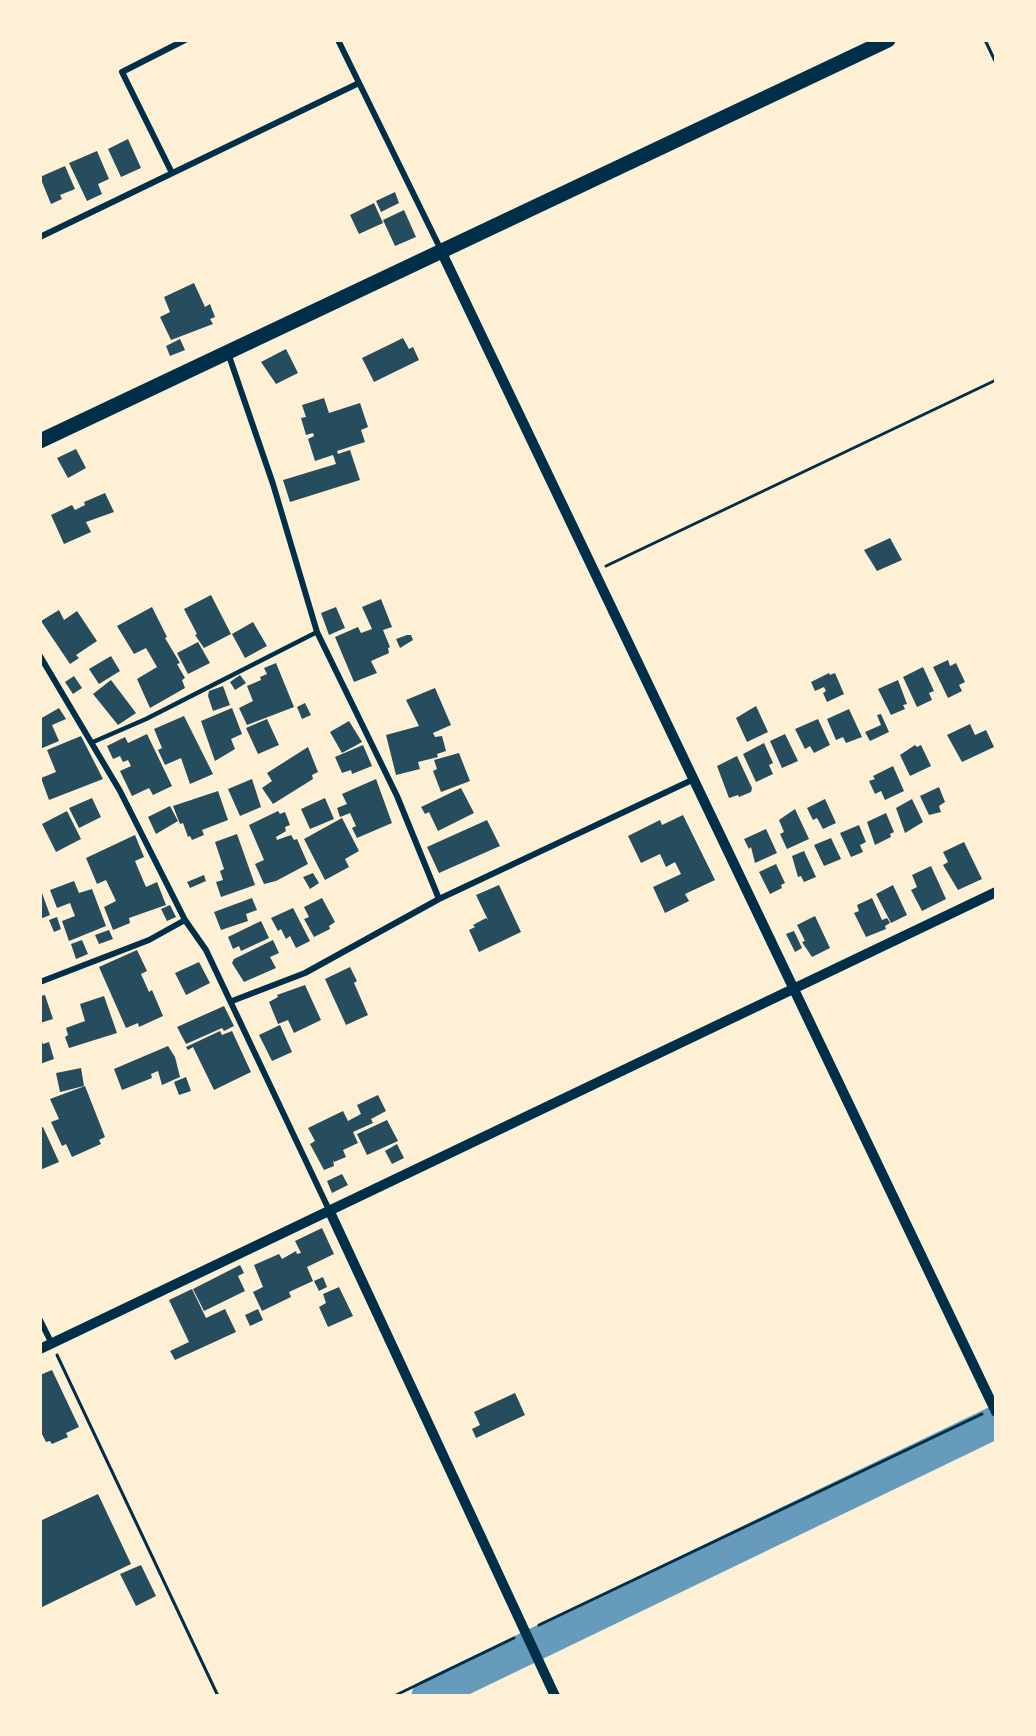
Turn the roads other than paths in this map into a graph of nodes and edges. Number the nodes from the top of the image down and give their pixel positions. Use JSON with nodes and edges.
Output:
{"nodes":[{"id":1,"x":185,"y":40,"type":"edge"},
{"id":2,"x":338,"y":40,"type":"edge"},
{"id":3,"x":888,"y":40,"type":"edge"},
{"id":4,"x":359,"y":83,"type":"junction"},
{"id":5,"x":172,"y":174,"type":"junction"},
{"id":6,"x":40,"y":237,"type":"edge"},
{"id":7,"x":442,"y":254,"type":"junction"},
{"id":8,"x":228,"y":353,"type":"junction"},
{"id":9,"x":40,"y":441,"type":"edge"},
{"id":10,"x":317,"y":632,"type":"junction"},
{"id":11,"x":40,"y":656,"type":"edge"},
{"id":12,"x":93,"y":742,"type":"junction"},
{"id":13,"x":692,"y":780,"type":"junction"},
{"id":14,"x":996,"y":892,"type":"edge"},
{"id":15,"x":439,"y":899,"type":"junction"},
{"id":16,"x":185,"y":920,"type":"junction"},
{"id":17,"x":40,"y":982,"type":"edge"},
{"id":18,"x":792,"y":989,"type":"junction"},
{"id":19,"x":232,"y":1001,"type":"junction"},
{"id":20,"x":330,"y":1212,"type":"junction"},
{"id":21,"x":40,"y":1320,"type":"edge"},
{"id":22,"x":52,"y":1344,"type":"junction"},
{"id":23,"x":40,"y":1349,"type":"edge"},
{"id":24,"x":995,"y":1410,"type":"edge"},
{"id":25,"x":555,"y":1695,"type":"edge"}],
"edges":[{"from":1,"to":5,"type":"street"},
{"from":2,"to":4,"type":"street"},
{"from":3,"to":7,"type":"main road"},
{"from":4,"to":5,"type":"street"},
{"from":4,"to":7,"type":"street"},
{"from":5,"to":6,"type":"street"},
{"from":7,"to":8,"type":"main road"},
{"from":7,"to":13,"type":"street"},
{"from":8,"to":9,"type":"main road"},
{"from":8,"to":10,"type":"street"},
{"from":10,"to":12,"type":"lane"},
{"from":10,"to":15,"type":"street"},
{"from":11,"to":12,"type":"street"},
{"from":12,"to":16,"type":"street"},
{"from":13,"to":15,"type":"street"},
{"from":13,"to":18,"type":"street"},
{"from":14,"to":18,"type":"street"},
{"from":15,"to":19,"type":"street"},
{"from":16,"to":17,"type":"street"},
{"from":16,"to":19,"type":"street"},
{"from":18,"to":20,"type":"street"},
{"from":18,"to":24,"type":"street"},
{"from":19,"to":20,"type":"street"},
{"from":20,"to":22,"type":"street"},
{"from":20,"to":25,"type":"street"},
{"from":21,"to":22,"type":"street"},
{"from":22,"to":23,"type":"street"}]}
